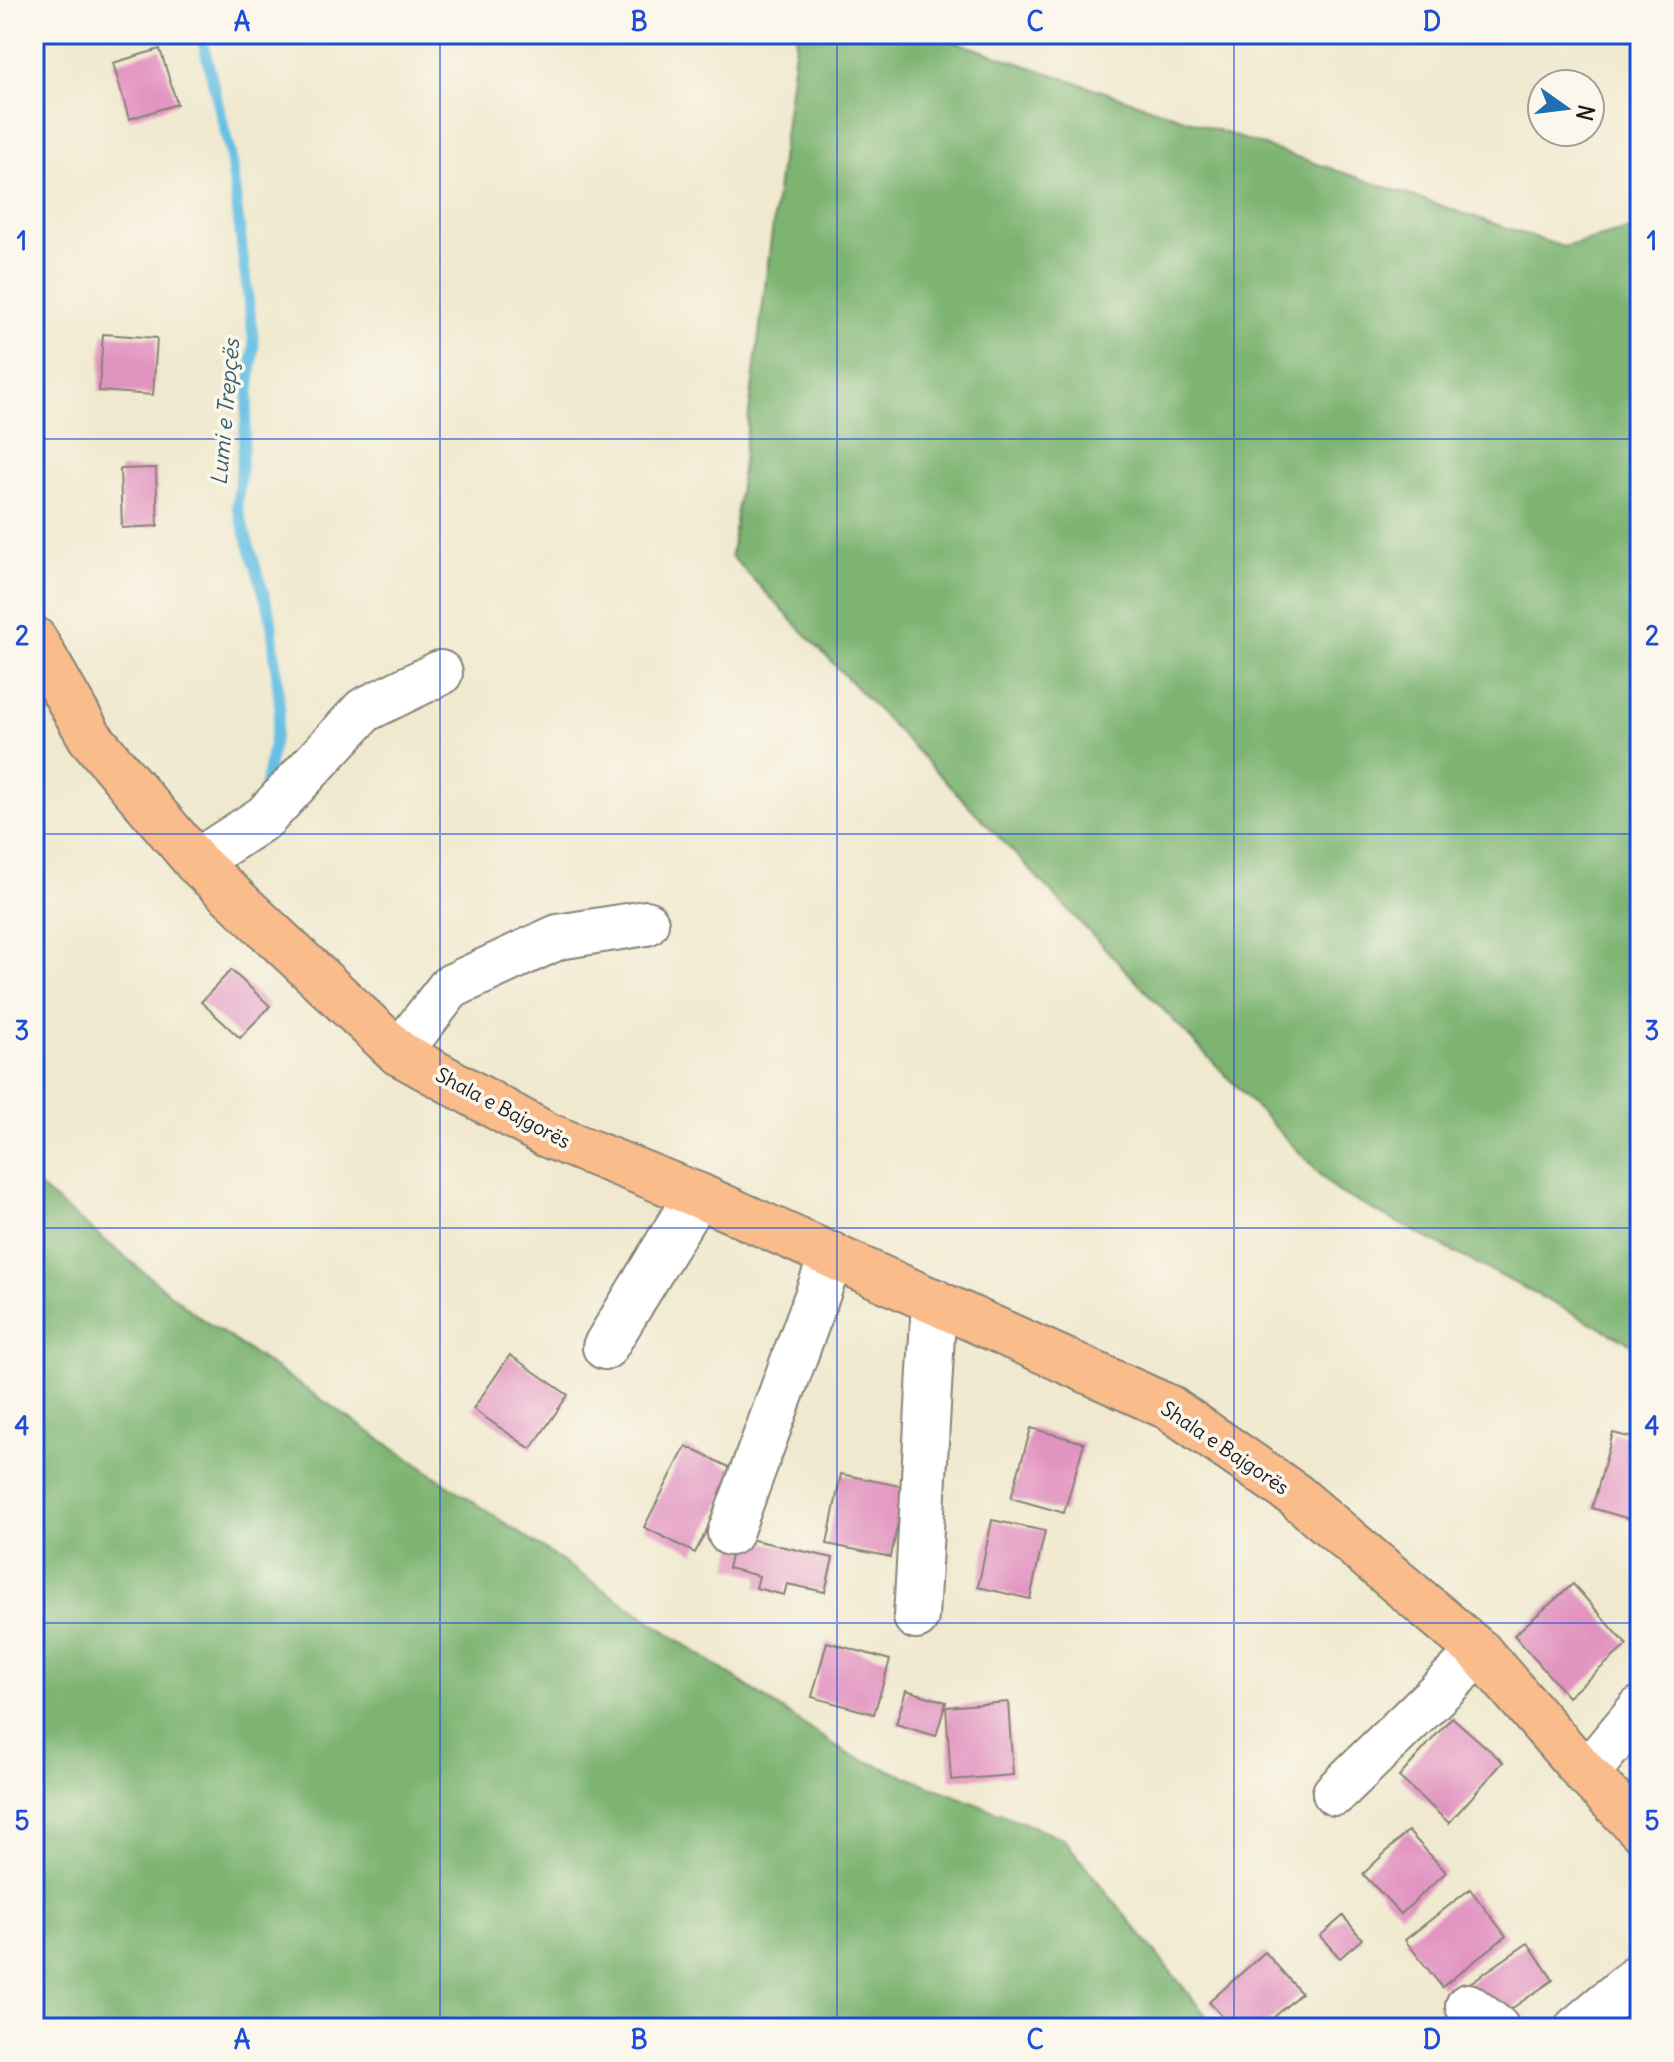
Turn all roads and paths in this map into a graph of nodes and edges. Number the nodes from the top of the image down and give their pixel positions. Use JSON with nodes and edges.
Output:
{"nodes":[{"id":1,"x":34,"y":639,"type":"edge"},
{"id":2,"x":440,"y":673,"type":"dead end"},
{"id":3,"x":196,"y":862,"type":"junction"},
{"id":4,"x":646,"y":923,"type":"dead end"},
{"id":5,"x":399,"y":1053,"type":"junction"},
{"id":6,"x":697,"y":1195,"type":"junction"},
{"id":7,"x":832,"y":1255,"type":"junction"},
{"id":8,"x":934,"y":1301,"type":"junction"},
{"id":9,"x":605,"y":1347,"type":"dead end"},
{"id":10,"x":730,"y":1533,"type":"dead end"},
{"id":11,"x":916,"y":1617,"type":"dead end"},
{"id":12,"x":1480,"y":1652,"type":"junction"},
{"id":13,"x":1640,"y":1709,"type":"edge"},
{"id":14,"x":1586,"y":1774,"type":"junction"},
{"id":15,"x":1335,"y":1793,"type":"dead end"},
{"id":16,"x":1640,"y":1829,"type":"edge"},
{"id":17,"x":1640,"y":1975,"type":"edge"},
{"id":18,"x":1577,"y":2028,"type":"edge"}],
"edges":[{"from":1,"to":3,"type":"main road","name":"Shala e Bajgorës"},
{"from":2,"to":3,"type":"street"},
{"from":3,"to":5,"type":"main road","name":"Shala e Bajgorës"},
{"from":4,"to":5,"type":"street"},
{"from":5,"to":6,"type":"main road","name":"Shala e Bajgorës"},
{"from":6,"to":7,"type":"main road","name":"Shala e Bajgorës"},
{"from":6,"to":9,"type":"street"},
{"from":7,"to":8,"type":"main road","name":"Shala e Bajgorës"},
{"from":7,"to":10,"type":"street"},
{"from":8,"to":11,"type":"street"},
{"from":8,"to":12,"type":"main road","name":"Shala e Bajgorës"},
{"from":12,"to":14,"type":"main road","name":"Shala e Bajgorës"},
{"from":12,"to":15,"type":"street"},
{"from":13,"to":14,"type":"street"},
{"from":14,"to":16,"type":"main road","name":"Shala e Bajgorës"},
{"from":17,"to":18,"type":"street"}]}
